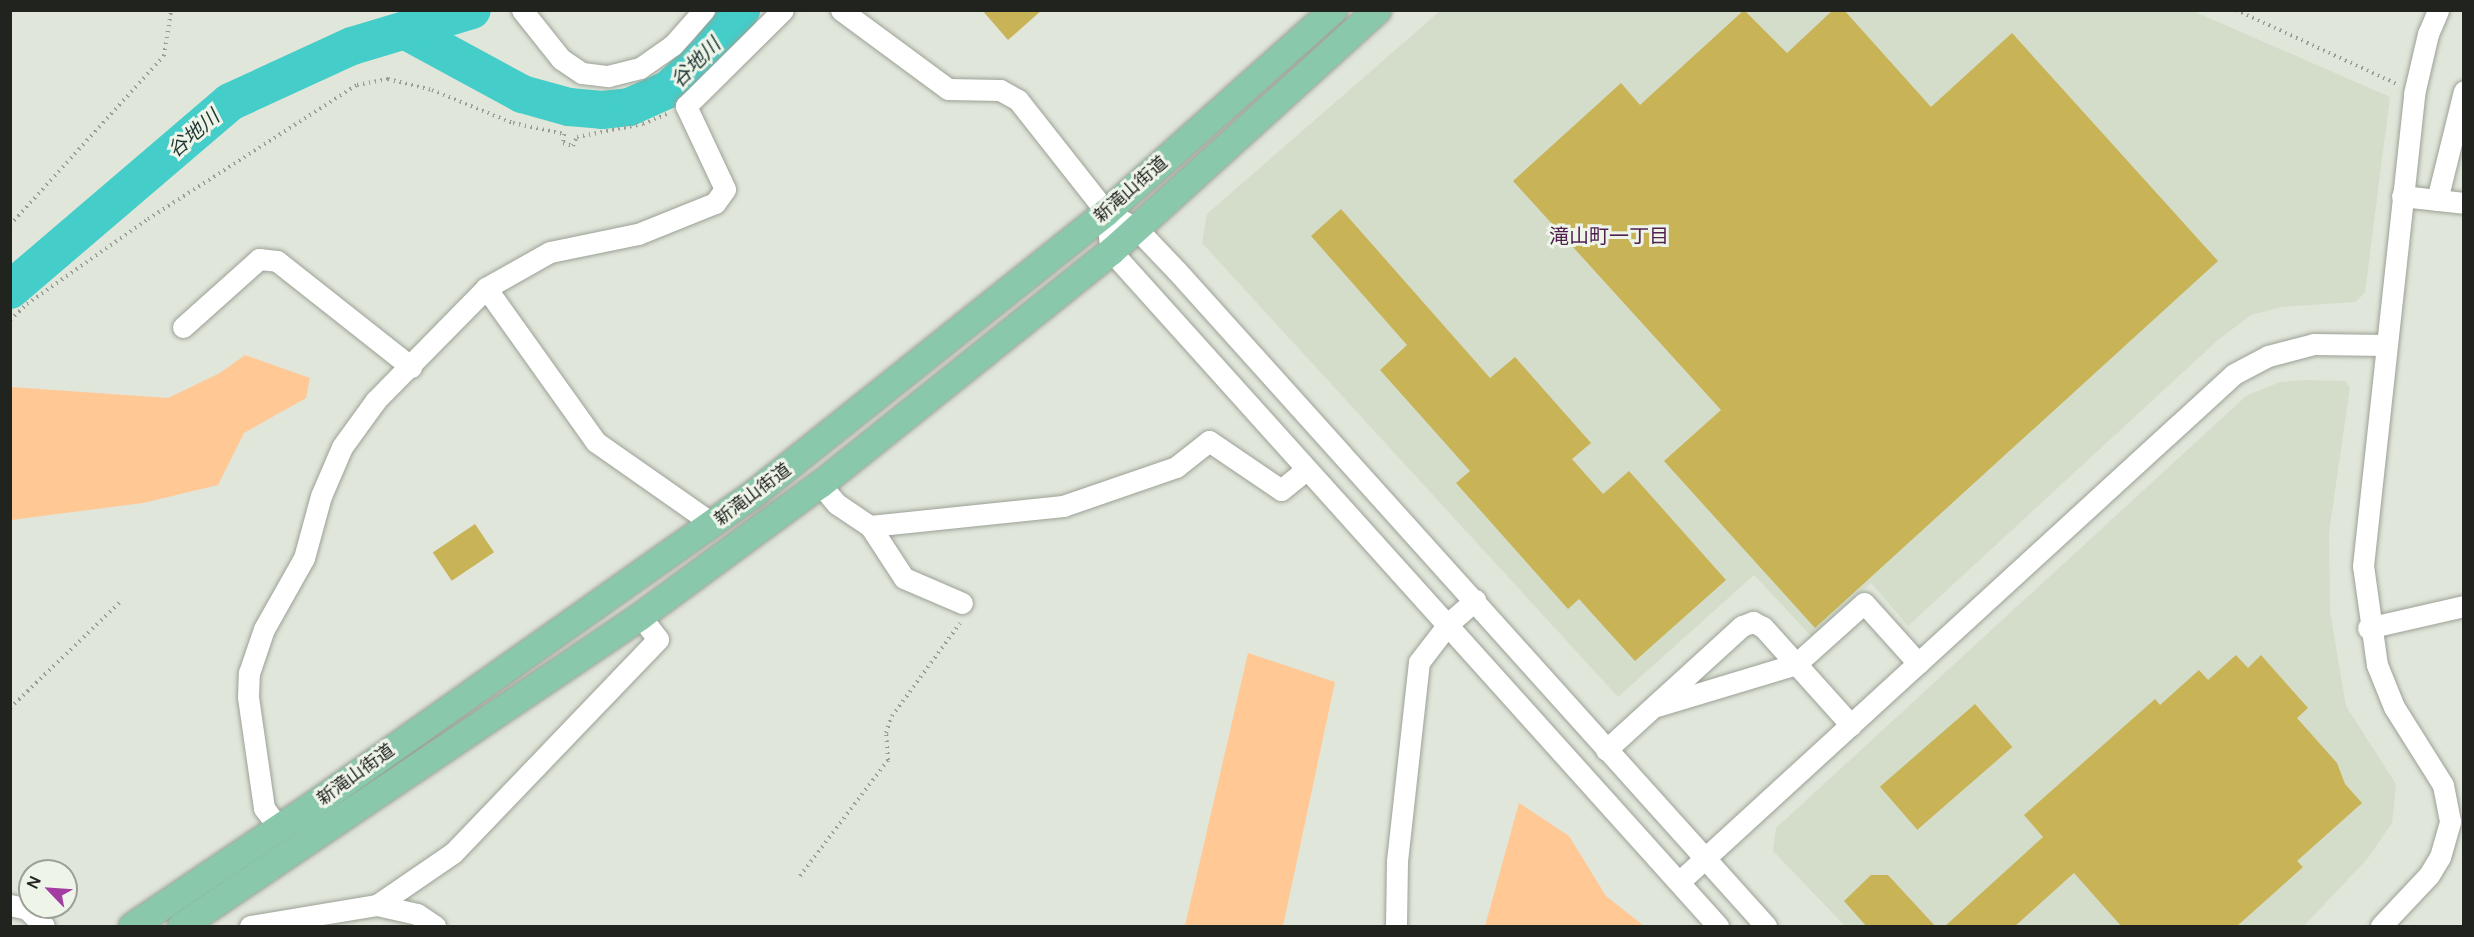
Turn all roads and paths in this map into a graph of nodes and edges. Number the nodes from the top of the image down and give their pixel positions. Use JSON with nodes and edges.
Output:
{"nodes":[{"id":1,"x":171,"y":10,"type":"edge"},
{"id":2,"x":522,"y":10,"type":"edge"},
{"id":3,"x":704,"y":10,"type":"edge"},
{"id":4,"x":783,"y":10,"type":"edge"},
{"id":5,"x":841,"y":10,"type":"edge"},
{"id":6,"x":1333,"y":10,"type":"edge"},
{"id":7,"x":1377,"y":10,"type":"edge"},
{"id":8,"x":2236,"y":10,"type":"edge"},
{"id":9,"x":2438,"y":10,"type":"edge"},
{"id":10,"x":2400,"y":85,"type":"dead end"},
{"id":11,"x":2463,"y":92,"type":"edge"},
{"id":12,"x":686,"y":106,"type":"junction"},
{"id":13,"x":2402,"y":196,"type":"junction"},
{"id":14,"x":2437,"y":200,"type":"junction"},
{"id":15,"x":2463,"y":203,"type":"edge"},
{"id":16,"x":1106,"y":212,"type":"junction"},
{"id":17,"x":10,"y":225,"type":"edge"},
{"id":18,"x":1136,"y":228,"type":"junction"},
{"id":19,"x":1111,"y":251,"type":"junction"},
{"id":20,"x":486,"y":288,"type":"junction"},
{"id":21,"x":10,"y":321,"type":"edge"},
{"id":22,"x":183,"y":327,"type":"dead end"},
{"id":23,"x":2385,"y":345,"type":"junction"},
{"id":24,"x":411,"y":367,"type":"junction"},
{"id":25,"x":1307,"y":469,"type":"junction"},
{"id":26,"x":819,"y":484,"type":"junction"},
{"id":27,"x":713,"y":524,"type":"junction"},
{"id":28,"x":870,"y":526,"type":"junction"},
{"id":29,"x":1475,"y":600,"type":"junction"},
{"id":30,"x":121,"y":601,"type":"dead end"},
{"id":31,"x":962,"y":603,"type":"joint"},
{"id":32,"x":2463,"y":606,"type":"edge"},
{"id":33,"x":640,"y":616,"type":"junction"},
{"id":34,"x":1449,"y":623,"type":"junction"},
{"id":35,"x":2368,"y":628,"type":"junction"},
{"id":36,"x":1918,"y":663,"type":"junction"},
{"id":37,"x":1796,"y":664,"type":"junction"},
{"id":38,"x":10,"y":708,"type":"edge"},
{"id":39,"x":1653,"y":708,"type":"junction"},
{"id":40,"x":1851,"y":725,"type":"junction"},
{"id":41,"x":1606,"y":750,"type":"junction"},
{"id":42,"x":279,"y":828,"type":"junction"},
{"id":43,"x":1705,"y":859,"type":"junction"},
{"id":44,"x":800,"y":876,"type":"dead end"},
{"id":45,"x":1679,"y":882,"type":"junction"},
{"id":46,"x":377,"y":904,"type":"junction"},
{"id":47,"x":10,"y":905,"type":"edge"},
{"id":48,"x":192,"y":924,"type":"edge"},
{"id":49,"x":44,"y":927,"type":"edge"},
{"id":50,"x":132,"y":927,"type":"edge"},
{"id":51,"x":250,"y":927,"type":"edge"},
{"id":52,"x":435,"y":927,"type":"edge"},
{"id":53,"x":1396,"y":927,"type":"edge"},
{"id":54,"x":1719,"y":927,"type":"edge"},
{"id":55,"x":1766,"y":927,"type":"edge"},
{"id":56,"x":2381,"y":927,"type":"edge"}],
"edges":[{"from":1,"to":17,"type":"path"},
{"from":2,"to":3,"type":"street"},
{"from":4,"to":12,"type":"street"},
{"from":5,"to":16,"type":"street"},
{"from":6,"to":16,"type":"main road","name":"新滝山街道"},
{"from":7,"to":18,"type":"main road","name":"新滝山街道"},
{"from":8,"to":10,"type":"path"},
{"from":9,"to":13,"type":"street"},
{"from":11,"to":14,"type":"street"},
{"from":12,"to":20,"type":"street"},
{"from":12,"to":21,"type":"path"},
{"from":13,"to":14,"type":"street"},
{"from":13,"to":23,"type":"street"},
{"from":14,"to":15,"type":"street"},
{"from":16,"to":18,"type":"street"},
{"from":16,"to":19,"type":"street"},
{"from":16,"to":27,"type":"main road","name":"新滝山街道"},
{"from":18,"to":19,"type":"main road","name":"新滝山街道"},
{"from":18,"to":29,"type":"street"},
{"from":19,"to":25,"type":"street"},
{"from":19,"to":26,"type":"main road","name":"新滝山街道"},
{"from":20,"to":24,"type":"street"},
{"from":20,"to":27,"type":"street"},
{"from":22,"to":24,"type":"street"},
{"from":23,"to":35,"type":"street"},
{"from":23,"to":36,"type":"street"},
{"from":24,"to":42,"type":"street"},
{"from":25,"to":28,"type":"street"},
{"from":25,"to":34,"type":"street"},
{"from":26,"to":28,"type":"street"},
{"from":26,"to":33,"type":"main road","name":"新滝山街道"},
{"from":27,"to":42,"type":"main road","name":"新滝山街道"},
{"from":28,"to":31,"type":"street"},
{"from":29,"to":34,"type":"street"},
{"from":29,"to":41,"type":"street"},
{"from":30,"to":38,"type":"path"},
{"from":31,"to":44,"type":"path"},
{"from":32,"to":35,"type":"street"},
{"from":33,"to":46,"type":"street"},
{"from":33,"to":48,"type":"main road","name":"新滝山街道"},
{"from":34,"to":45,"type":"street"},
{"from":34,"to":53,"type":"street"},
{"from":35,"to":56,"type":"street"},
{"from":36,"to":37,"type":"street"},
{"from":36,"to":40,"type":"street"},
{"from":37,"to":39,"type":"street"},
{"from":37,"to":39,"type":"street"},
{"from":37,"to":40,"type":"street"},
{"from":39,"to":41,"type":"street"},
{"from":40,"to":43,"type":"street"},
{"from":41,"to":43,"type":"street"},
{"from":42,"to":50,"type":"main road","name":"新滝山街道"},
{"from":43,"to":45,"type":"street"},
{"from":43,"to":55,"type":"street"},
{"from":45,"to":54,"type":"street"},
{"from":46,"to":51,"type":"street"},
{"from":46,"to":52,"type":"street"},
{"from":47,"to":49,"type":"street"}]}
